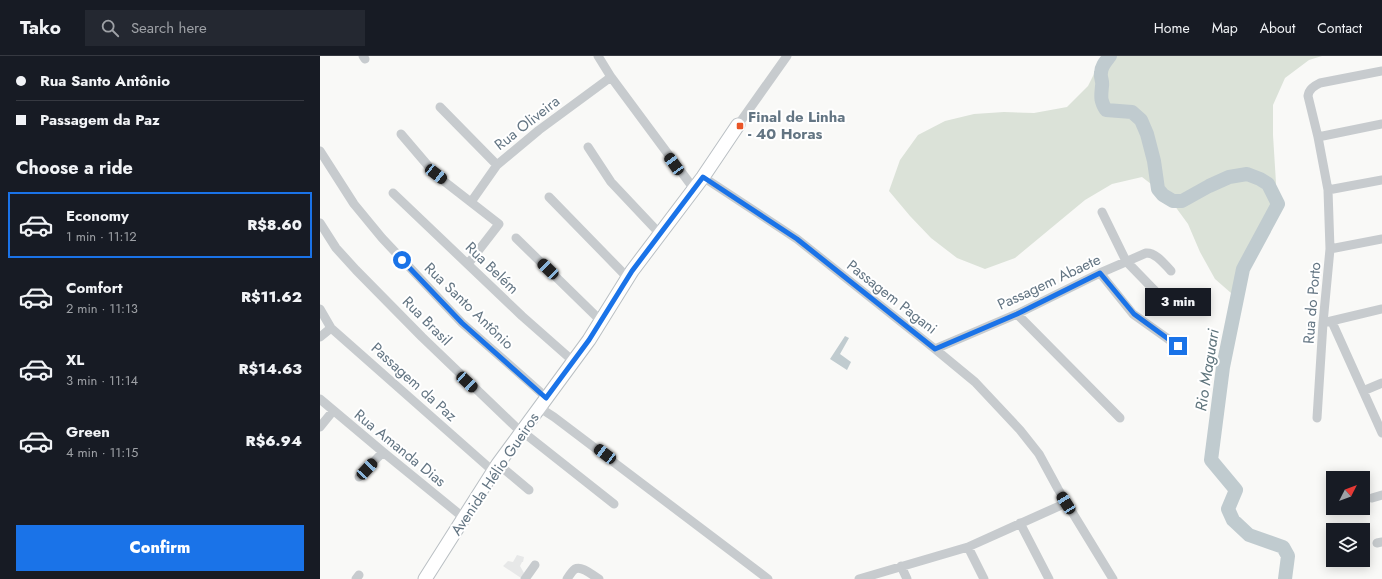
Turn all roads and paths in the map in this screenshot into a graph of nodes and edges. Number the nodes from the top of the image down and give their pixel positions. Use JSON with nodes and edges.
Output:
{"nodes":[{"id":1,"x":598,"y":56,"type":"edge"},
{"id":2,"x":787,"y":56,"type":"edge"},
{"id":3,"x":1382,"y":71,"type":"edge"},
{"id":4,"x":611,"y":78,"type":"junction"},
{"id":5,"x":440,"y":107,"type":"dead end"},
{"id":6,"x":1382,"y":124,"type":"edge"},
{"id":7,"x":738,"y":125,"type":"joint"},
{"id":8,"x":401,"y":134,"type":"dead end"},
{"id":9,"x":1318,"y":137,"type":"junction"},
{"id":10,"x":588,"y":147,"type":"dead end"},
{"id":11,"x":320,"y":151,"type":"edge"},
{"id":12,"x":497,"y":165,"type":"junction"},
{"id":13,"x":703,"y":177,"type":"junction"},
{"id":14,"x":1382,"y":180,"type":"edge"},
{"id":15,"x":694,"y":189,"type":"junction"},
{"id":16,"x":1328,"y":190,"type":"junction"},
{"id":17,"x":393,"y":192,"type":"dead end"},
{"id":18,"x":549,"y":197,"type":"dead end"},
{"id":19,"x":471,"y":202,"type":"junction"},
{"id":20,"x":1102,"y":212,"type":"dead end"},
{"id":21,"x":320,"y":223,"type":"edge"},
{"id":22,"x":660,"y":234,"type":"junction"},
{"id":23,"x":516,"y":238,"type":"dead end"},
{"id":24,"x":1382,"y":239,"type":"edge"},
{"id":25,"x":1330,"y":249,"type":"junction"},
{"id":26,"x":1126,"y":261,"type":"junction"},
{"id":27,"x":468,"y":264,"type":"junction"},
{"id":28,"x":1171,"y":271,"type":"dead end"},
{"id":29,"x":1100,"y":273,"type":"junction"},
{"id":30,"x":628,"y":278,"type":"junction"},
{"id":31,"x":1158,"y":294,"type":"dead end"},
{"id":32,"x":320,"y":309,"type":"edge"},
{"id":33,"x":1382,"y":309,"type":"edge"},
{"id":34,"x":1017,"y":314,"type":"junction"},
{"id":35,"x":601,"y":321,"type":"junction"},
{"id":36,"x":1328,"y":322,"type":"junction"},
{"id":37,"x":331,"y":328,"type":"junction"},
{"id":38,"x":320,"y":337,"type":"edge"},
{"id":39,"x":1178,"y":346,"type":"dead end"},
{"id":40,"x":935,"y":349,"type":"junction"},
{"id":41,"x":574,"y":361,"type":"junction"},
{"id":42,"x":1382,"y":383,"type":"edge"},
{"id":43,"x":1363,"y":391,"type":"junction"},
{"id":44,"x":320,"y":399,"type":"edge"},
{"id":45,"x":543,"y":403,"type":"junction"},
{"id":46,"x":334,"y":411,"type":"junction"},
{"id":47,"x":1120,"y":418,"type":"dead end"},
{"id":48,"x":1317,"y":418,"type":"dead end"},
{"id":49,"x":320,"y":427,"type":"edge"},
{"id":50,"x":521,"y":432,"type":"junction"},
{"id":51,"x":1382,"y":433,"type":"edge"},
{"id":52,"x":383,"y":452,"type":"junction"},
{"id":53,"x":496,"y":468,"type":"junction"},
{"id":54,"x":359,"y":477,"type":"dead end"},
{"id":55,"x":529,"y":490,"type":"dead end"},
{"id":56,"x":1382,"y":495,"type":"edge"},
{"id":57,"x":1372,"y":498,"type":"dead end"},
{"id":58,"x":1066,"y":503,"type":"junction"},
{"id":59,"x":614,"y":504,"type":"dead end"},
{"id":60,"x":464,"y":518,"type":"junction"},
{"id":61,"x":1020,"y":523,"type":"junction"},
{"id":62,"x":968,"y":547,"type":"junction"},
{"id":63,"x":535,"y":565,"type":"dead end"},
{"id":64,"x":901,"y":566,"type":"junction"},
{"id":65,"x":429,"y":578,"type":"edge"},
{"id":66,"x":597,"y":578,"type":"edge"},
{"id":67,"x":525,"y":579,"type":"edge"},
{"id":68,"x":567,"y":579,"type":"edge"},
{"id":69,"x":768,"y":579,"type":"edge"},
{"id":70,"x":859,"y":579,"type":"edge"},
{"id":71,"x":907,"y":579,"type":"edge"},
{"id":72,"x":984,"y":579,"type":"edge"},
{"id":73,"x":1049,"y":579,"type":"edge"},
{"id":74,"x":1112,"y":579,"type":"edge"}],
"edges":[{"from":1,"to":4,"type":"street"},
{"from":2,"to":7,"type":"street","name":"Avenida Hélio Gueiros"},
{"from":3,"to":9,"type":"street","name":"Rua do Porto"},
{"from":4,"to":12,"type":"street","name":"Rua Oliveira"},
{"from":4,"to":15,"type":"street"},
{"from":5,"to":12,"type":"street"},
{"from":6,"to":9,"type":"street"},
{"from":7,"to":13,"type":"main road","name":"Avenida Hélio Gueiros"},
{"from":8,"to":19,"type":"street"},
{"from":9,"to":16,"type":"street","name":"Rua do Porto"},
{"from":10,"to":22,"type":"street"},
{"from":11,"to":45,"type":"street","name":"Rua Santo Antônio"},
{"from":12,"to":19,"type":"street","name":"Rua Oliveira"},
{"from":13,"to":15,"type":"main road","name":"Avenida Hélio Gueiros"},
{"from":13,"to":40,"type":"street","name":"Passagem Pagani"},
{"from":14,"to":16,"type":"street"},
{"from":15,"to":22,"type":"main road","name":"Avenida Hélio Gueiros"},
{"from":16,"to":25,"type":"street","name":"Rua do Porto"},
{"from":17,"to":27,"type":"street","name":"Rua Belém"},
{"from":18,"to":30,"type":"street"},
{"from":19,"to":27,"type":"street"},
{"from":20,"to":26,"type":"street"},
{"from":21,"to":50,"type":"street","name":"Rua Brasil"},
{"from":22,"to":30,"type":"main road","name":"Avenida Hélio Gueiros"},
{"from":23,"to":35,"type":"street"},
{"from":24,"to":25,"type":"street"},
{"from":25,"to":36,"type":"street","name":"Rua do Porto"},
{"from":26,"to":28,"type":"street","name":"Passagem Abaete"},
{"from":26,"to":29,"type":"street","name":"Passagem Abaete"},
{"from":26,"to":31,"type":"street"},
{"from":27,"to":41,"type":"street","name":"Rua Belém"},
{"from":29,"to":34,"type":"street","name":"Passagem Abaete"},
{"from":29,"to":39,"type":"street"},
{"from":30,"to":35,"type":"main road","name":"Avenida Hélio Gueiros"},
{"from":32,"to":37,"type":"street","name":"Passagem da Paz"},
{"from":33,"to":36,"type":"street"},
{"from":34,"to":40,"type":"street","name":"Passagem Abaete"},
{"from":34,"to":47,"type":"street"},
{"from":35,"to":41,"type":"main road","name":"Avenida Hélio Gueiros"},
{"from":36,"to":43,"type":"street"},
{"from":36,"to":48,"type":"street","name":"Rua do Porto"},
{"from":37,"to":38,"type":"street"},
{"from":37,"to":53,"type":"street","name":"Passagem da Paz"},
{"from":40,"to":58,"type":"street","name":"Passagem Pagani"},
{"from":41,"to":45,"type":"main road","name":"Avenida Hélio Gueiros"},
{"from":42,"to":43,"type":"street"},
{"from":43,"to":51,"type":"street"},
{"from":44,"to":46,"type":"street","name":"Rua Amanda Dias"},
{"from":45,"to":50,"type":"main road","name":"Avenida Hélio Gueiros"},
{"from":45,"to":69,"type":"street","name":"Rua Santo Antônio"},
{"from":46,"to":49,"type":"street"},
{"from":46,"to":52,"type":"street","name":"Rua Amanda Dias"},
{"from":50,"to":53,"type":"main road","name":"Avenida Hélio Gueiros"},
{"from":50,"to":59,"type":"street","name":"Rua Brasil"},
{"from":52,"to":54,"type":"street"},
{"from":52,"to":60,"type":"street","name":"Rua Amanda Dias"},
{"from":53,"to":55,"type":"street","name":"Passagem da Paz"},
{"from":53,"to":60,"type":"main road","name":"Avenida Hélio Gueiros"},
{"from":56,"to":57,"type":"street"},
{"from":58,"to":61,"type":"street"},
{"from":58,"to":74,"type":"street","name":"Passagem Pagani"},
{"from":60,"to":65,"type":"main road","name":"Avenida Hélio Gueiros"},
{"from":61,"to":62,"type":"street"},
{"from":61,"to":73,"type":"street"},
{"from":62,"to":64,"type":"street"},
{"from":62,"to":72,"type":"street"},
{"from":63,"to":67,"type":"street"},
{"from":64,"to":70,"type":"street"},
{"from":64,"to":71,"type":"street"},
{"from":66,"to":68,"type":"street"}]}
